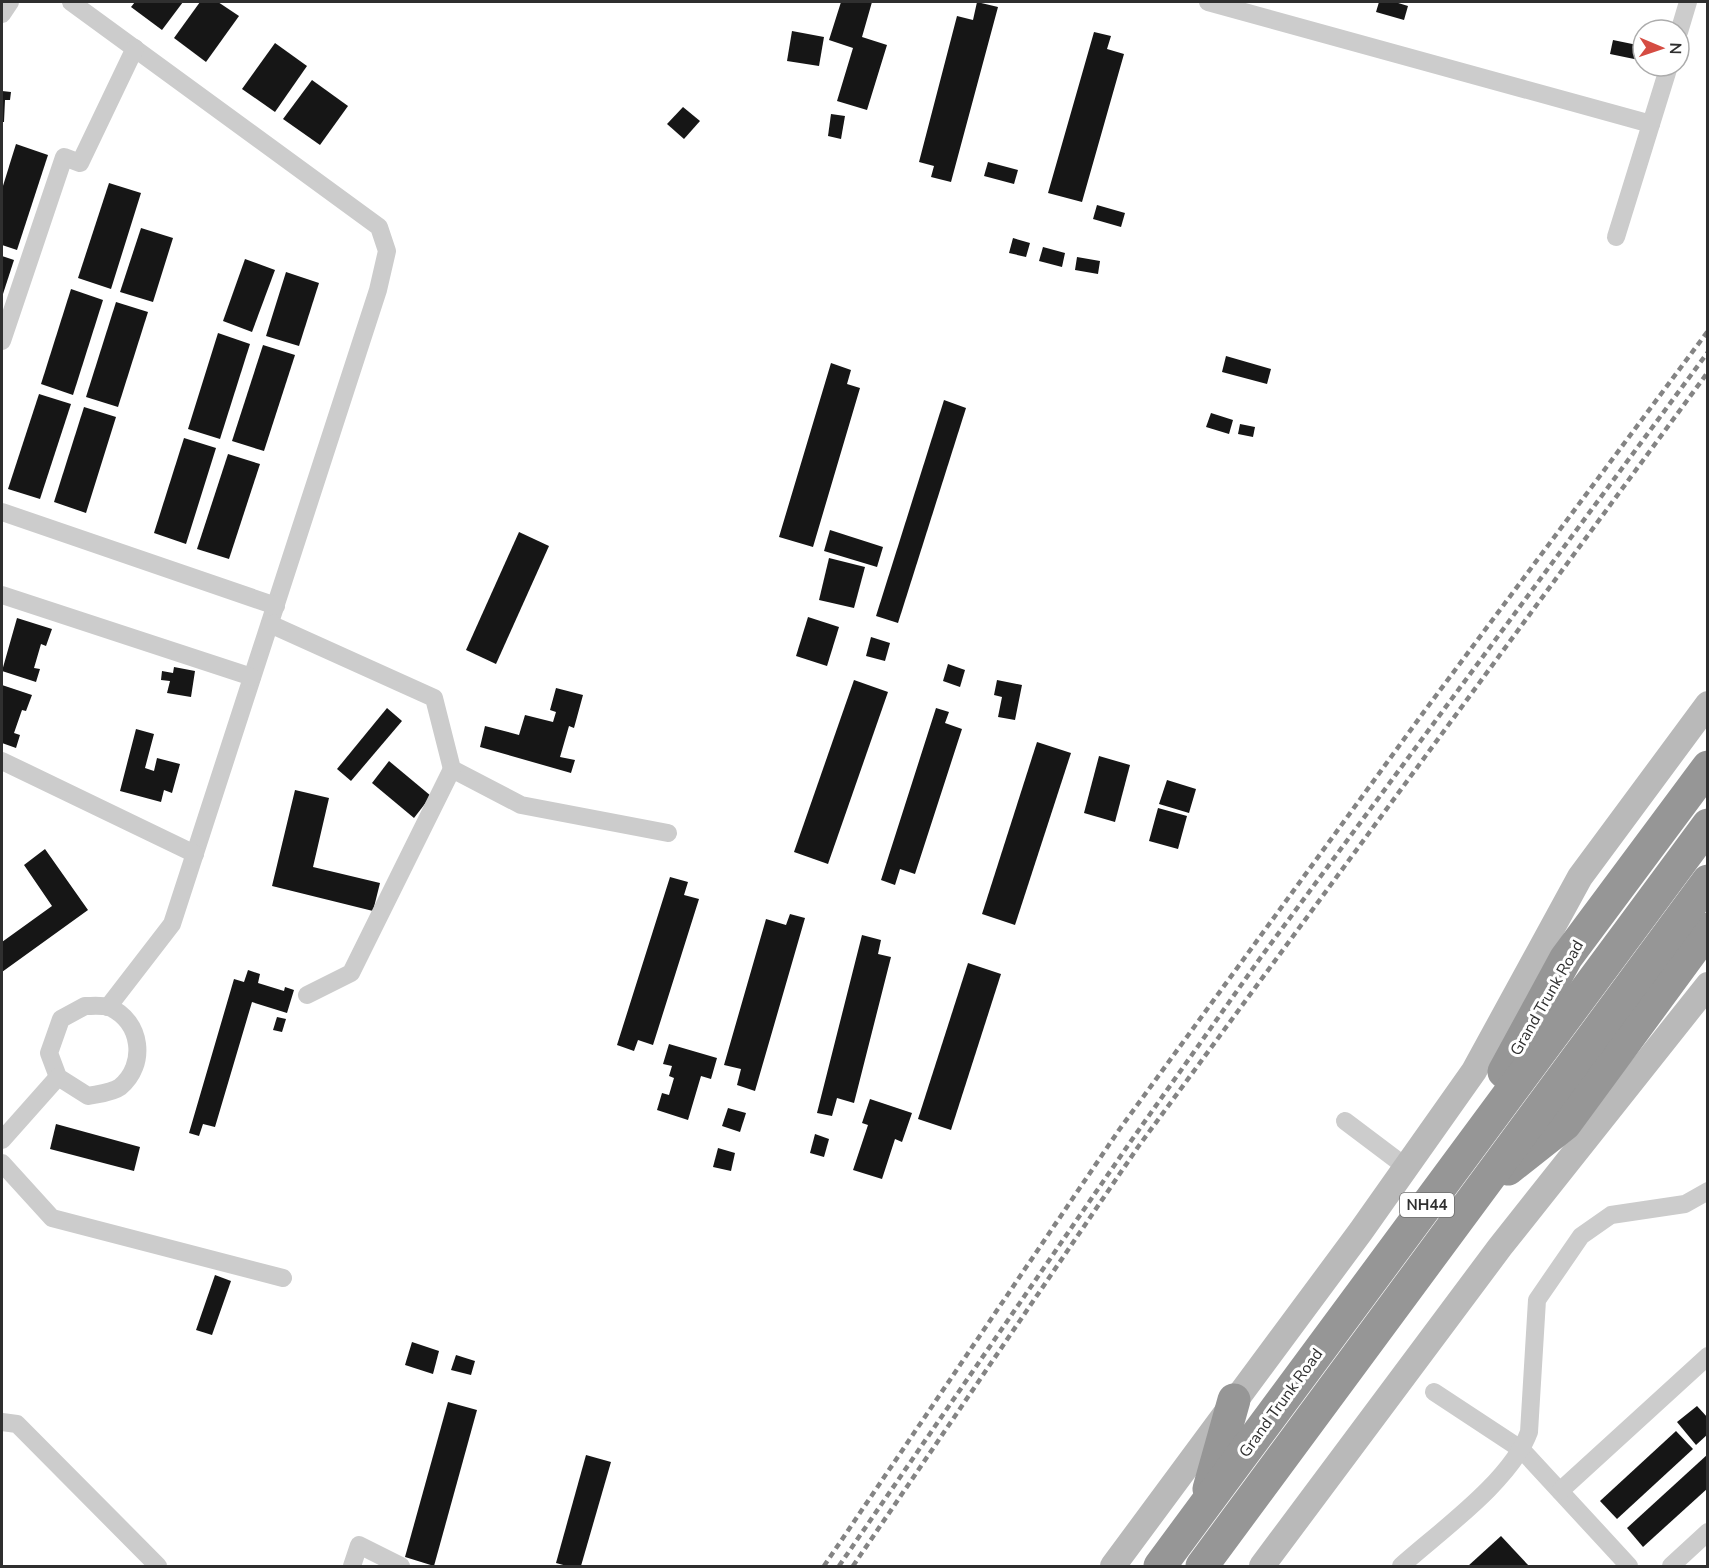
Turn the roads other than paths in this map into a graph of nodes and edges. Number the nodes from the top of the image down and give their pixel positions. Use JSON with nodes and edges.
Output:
{"nodes":[{"id":1,"x":9,"y":2,"type":"edge"},
{"id":2,"x":71,"y":2,"type":"edge"},
{"id":3,"x":1208,"y":2,"type":"edge"},
{"id":4,"x":1688,"y":2,"type":"edge"},
{"id":5,"x":2,"y":14,"type":"edge"},
{"id":6,"x":1683,"y":18,"type":"edge"},
{"id":7,"x":135,"y":48,"type":"junction"},
{"id":8,"x":1665,"y":78,"type":"edge"},
{"id":9,"x":1651,"y":124,"type":"junction"},
{"id":10,"x":1616,"y":237,"type":"dead end"},
{"id":11,"x":2,"y":340,"type":"edge"},
{"id":12,"x":2,"y":512,"type":"edge"},
{"id":13,"x":2,"y":595,"type":"edge"},
{"id":14,"x":276,"y":606,"type":"junction"},
{"id":15,"x":270,"y":624,"type":"junction"},
{"id":16,"x":252,"y":677,"type":"junction"},
{"id":17,"x":1707,"y":704,"type":"edge"},
{"id":18,"x":2,"y":762,"type":"edge"},
{"id":19,"x":1707,"y":767,"type":"edge"},
{"id":20,"x":452,"y":769,"type":"junction"},
{"id":21,"x":668,"y":833,"type":"dead end"},
{"id":22,"x":1701,"y":835,"type":"edge"},
{"id":23,"x":195,"y":854,"type":"junction"},
{"id":24,"x":1707,"y":881,"type":"edge"},
{"id":25,"x":1707,"y":929,"type":"edge"},
{"id":26,"x":1707,"y":985,"type":"edge"},
{"id":27,"x":307,"y":995,"type":"dead end"},
{"id":28,"x":108,"y":1007,"type":"junction"},
{"id":29,"x":58,"y":1077,"type":"junction"},
{"id":30,"x":1345,"y":1120,"type":"dead end"},
{"id":31,"x":2,"y":1140,"type":"edge"},
{"id":32,"x":2,"y":1163,"type":"edge"},
{"id":33,"x":1406,"y":1167,"type":"junction"},
{"id":34,"x":1444,"y":1181,"type":"junction"},
{"id":35,"x":1707,"y":1191,"type":"edge"},
{"id":36,"x":1473,"y":1197,"type":"junction"},
{"id":37,"x":283,"y":1278,"type":"dead end"},
{"id":38,"x":1707,"y":1356,"type":"edge"},
{"id":39,"x":1434,"y":1392,"type":"dead end"},
{"id":40,"x":1234,"y":1400,"type":"junction"},
{"id":41,"x":2,"y":1422,"type":"edge"},
{"id":42,"x":1522,"y":1450,"type":"junction"},
{"id":43,"x":1560,"y":1491,"type":"junction"},
{"id":44,"x":1203,"y":1508,"type":"junction"},
{"id":45,"x":1707,"y":1532,"type":"edge"},
{"id":46,"x":158,"y":1566,"type":"edge"},
{"id":47,"x":352,"y":1566,"type":"edge"},
{"id":48,"x":401,"y":1566,"type":"edge"},
{"id":49,"x":1113,"y":1566,"type":"edge"},
{"id":50,"x":1160,"y":1566,"type":"edge"},
{"id":51,"x":1202,"y":1566,"type":"edge"},
{"id":52,"x":1262,"y":1566,"type":"edge"},
{"id":53,"x":1401,"y":1566,"type":"edge"},
{"id":54,"x":1629,"y":1566,"type":"edge"},
{"id":55,"x":1671,"y":1566,"type":"edge"}],
"edges":[{"from":1,"to":5,"type":"street"},
{"from":2,"to":7,"type":"street"},
{"from":3,"to":9,"type":"street"},
{"from":4,"to":6,"type":"street"},
{"from":7,"to":11,"type":"street"},
{"from":7,"to":14,"type":"street"},
{"from":8,"to":9,"type":"street"},
{"from":9,"to":10,"type":"street"},
{"from":12,"to":14,"type":"street"},
{"from":13,"to":16,"type":"street"},
{"from":14,"to":15,"type":"street"},
{"from":15,"to":16,"type":"street"},
{"from":15,"to":20,"type":"street"},
{"from":16,"to":23,"type":"street"},
{"from":17,"to":33,"type":"street"},
{"from":18,"to":23,"type":"street"},
{"from":19,"to":34,"type":"highway","name":"Grand Trunk Road","number":"NH44"},
{"from":20,"to":21,"type":"street"},
{"from":20,"to":27,"type":"street"},
{"from":22,"to":34,"type":"highway","name":"Grand Trunk Road","number":"NH44"},
{"from":23,"to":28,"type":"street"},
{"from":24,"to":36,"type":"highway","name":"Grand Trunk Road","number":"NH44"},
{"from":25,"to":36,"type":"highway","name":"Grand Trunk Road","number":"NH44"},
{"from":26,"to":52,"type":"street"},
{"from":28,"to":29,"type":"street"},
{"from":28,"to":29,"type":"street"},
{"from":29,"to":31,"type":"street"},
{"from":30,"to":33,"type":"street"},
{"from":32,"to":37,"type":"street"},
{"from":33,"to":40,"type":"street"},
{"from":34,"to":44,"type":"highway","name":"Grand Trunk Road","number":"NH44"},
{"from":35,"to":42,"type":"street"},
{"from":36,"to":51,"type":"highway","name":"Grand Trunk Road","number":"NH44"},
{"from":38,"to":43,"type":"street"},
{"from":39,"to":42,"type":"street"},
{"from":40,"to":44,"type":"highway"},
{"from":40,"to":49,"type":"street"},
{"from":41,"to":46,"type":"street"},
{"from":42,"to":43,"type":"street"},
{"from":42,"to":53,"type":"street"},
{"from":43,"to":54,"type":"street"},
{"from":44,"to":50,"type":"highway","name":"Grand Trunk Road","number":"NH44"},
{"from":45,"to":55,"type":"street"},
{"from":47,"to":48,"type":"street"}]}
